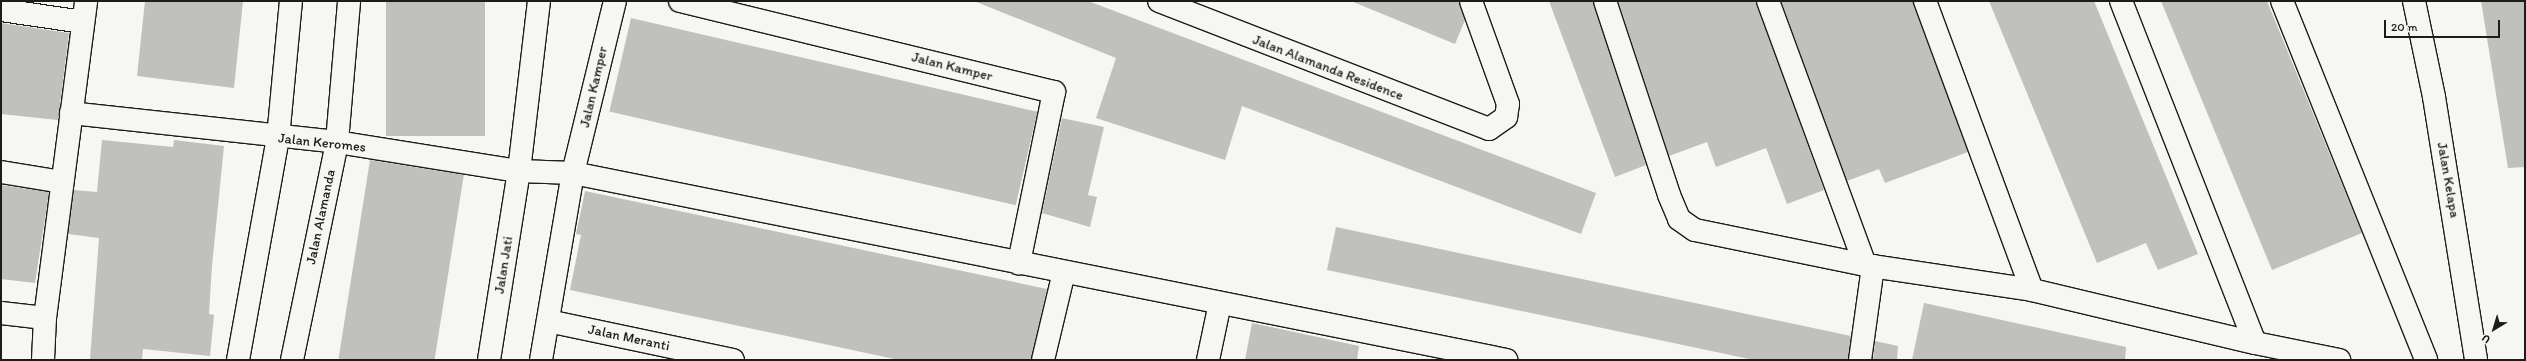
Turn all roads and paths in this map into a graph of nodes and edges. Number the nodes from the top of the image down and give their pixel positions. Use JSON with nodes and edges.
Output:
{"nodes":[{"id":1,"x":86,"y":1,"type":"edge"},
{"id":2,"x":291,"y":1,"type":"edge"},
{"id":3,"x":350,"y":1,"type":"edge"},
{"id":4,"x":539,"y":1,"type":"edge"},
{"id":5,"x":615,"y":1,"type":"edge"},
{"id":6,"x":680,"y":1,"type":"edge"},
{"id":7,"x":1159,"y":1,"type":"edge"},
{"id":8,"x":1471,"y":1,"type":"edge"},
{"id":9,"x":1605,"y":1,"type":"edge"},
{"id":10,"x":1768,"y":1,"type":"edge"},
{"id":11,"x":1925,"y":1,"type":"edge"},
{"id":12,"x":2120,"y":1,"type":"edge"},
{"id":13,"x":2282,"y":1,"type":"edge"},
{"id":14,"x":2414,"y":1,"type":"edge"},
{"id":15,"x":1,"y":10,"type":"edge"},
{"id":16,"x":83,"y":22,"type":"junction"},
{"id":17,"x":71,"y":113,"type":"junction"},
{"id":18,"x":278,"y":138,"type":"junction"},
{"id":19,"x":337,"y":142,"type":"junction"},
{"id":20,"x":519,"y":171,"type":"junction"},
{"id":21,"x":1,"y":172,"type":"edge"},
{"id":22,"x":574,"y":173,"type":"junction"},
{"id":23,"x":62,"y":182,"type":"junction"},
{"id":24,"x":1019,"y":263,"type":"junction"},
{"id":25,"x":1869,"y":265,"type":"junction"},
{"id":26,"x":1064,"y":272,"type":"junction"},
{"id":27,"x":2032,"y":290,"type":"junction"},
{"id":28,"x":1220,"y":303,"type":"junction"},
{"id":29,"x":1,"y":313,"type":"edge"},
{"id":30,"x":45,"y":318,"type":"junction"},
{"id":31,"x":548,"y":320,"type":"junction"},
{"id":32,"x":2256,"y":343,"type":"junction"},
{"id":33,"x":2298,"y":356,"type":"edge"},
{"id":34,"x":43,"y":360,"type":"edge"},
{"id":35,"x":238,"y":360,"type":"edge"},
{"id":36,"x":292,"y":360,"type":"edge"},
{"id":37,"x":489,"y":360,"type":"edge"},
{"id":38,"x":541,"y":360,"type":"edge"},
{"id":39,"x":733,"y":360,"type":"edge"},
{"id":40,"x":1043,"y":360,"type":"edge"},
{"id":41,"x":1208,"y":360,"type":"edge"},
{"id":42,"x":1506,"y":360,"type":"edge"},
{"id":43,"x":1860,"y":360,"type":"edge"},
{"id":44,"x":2339,"y":360,"type":"edge"},
{"id":45,"x":2426,"y":360,"type":"edge"},
{"id":46,"x":2476,"y":360,"type":"edge"}],
"edges":[{"from":1,"to":16,"type":"street"},
{"from":2,"to":18,"type":"street"},
{"from":3,"to":19,"type":"street","name":"Jalan Alamanda"},
{"from":4,"to":20,"type":"street","name":"Jalan Jati"},
{"from":5,"to":22,"type":"street","name":"Jalan Kamper"},
{"from":6,"to":24,"type":"street","name":"Jalan Kamper"},
{"from":7,"to":8,"type":"street","name":"Jalan Alamanda Residence"},
{"from":9,"to":25,"type":"street"},
{"from":10,"to":25,"type":"street"},
{"from":11,"to":27,"type":"street"},
{"from":12,"to":32,"type":"street"},
{"from":13,"to":45,"type":"street"},
{"from":14,"to":46,"type":"street","name":"Jalan Kelapa"},
{"from":15,"to":16,"type":"street"},
{"from":16,"to":17,"type":"street"},
{"from":17,"to":18,"type":"street","name":"Jalan Keromes"},
{"from":17,"to":23,"type":"street"},
{"from":18,"to":19,"type":"street","name":"Jalan Keromes"},
{"from":18,"to":35,"type":"street"},
{"from":19,"to":20,"type":"street","name":"Jalan Keromes"},
{"from":19,"to":36,"type":"street","name":"Jalan Alamanda"},
{"from":20,"to":22,"type":"street","name":"Jalan Keromes"},
{"from":20,"to":37,"type":"street","name":"Jalan Jati"},
{"from":21,"to":23,"type":"street"},
{"from":22,"to":24,"type":"street","name":"Jalan Keromes"},
{"from":22,"to":31,"type":"street"},
{"from":23,"to":30,"type":"street"},
{"from":24,"to":26,"type":"street","name":"Jalan Keromes"},
{"from":25,"to":27,"type":"street"},
{"from":25,"to":43,"type":"street"},
{"from":26,"to":28,"type":"street","name":"Jalan Keromes"},
{"from":26,"to":40,"type":"street"},
{"from":27,"to":32,"type":"street"},
{"from":28,"to":41,"type":"street"},
{"from":28,"to":42,"type":"street","name":"Jalan Keromes"},
{"from":29,"to":30,"type":"street"},
{"from":30,"to":34,"type":"street"},
{"from":31,"to":38,"type":"street"},
{"from":31,"to":39,"type":"street","name":"Jalan Meranti"},
{"from":32,"to":33,"type":"street"},
{"from":33,"to":44,"type":"street"}]}
